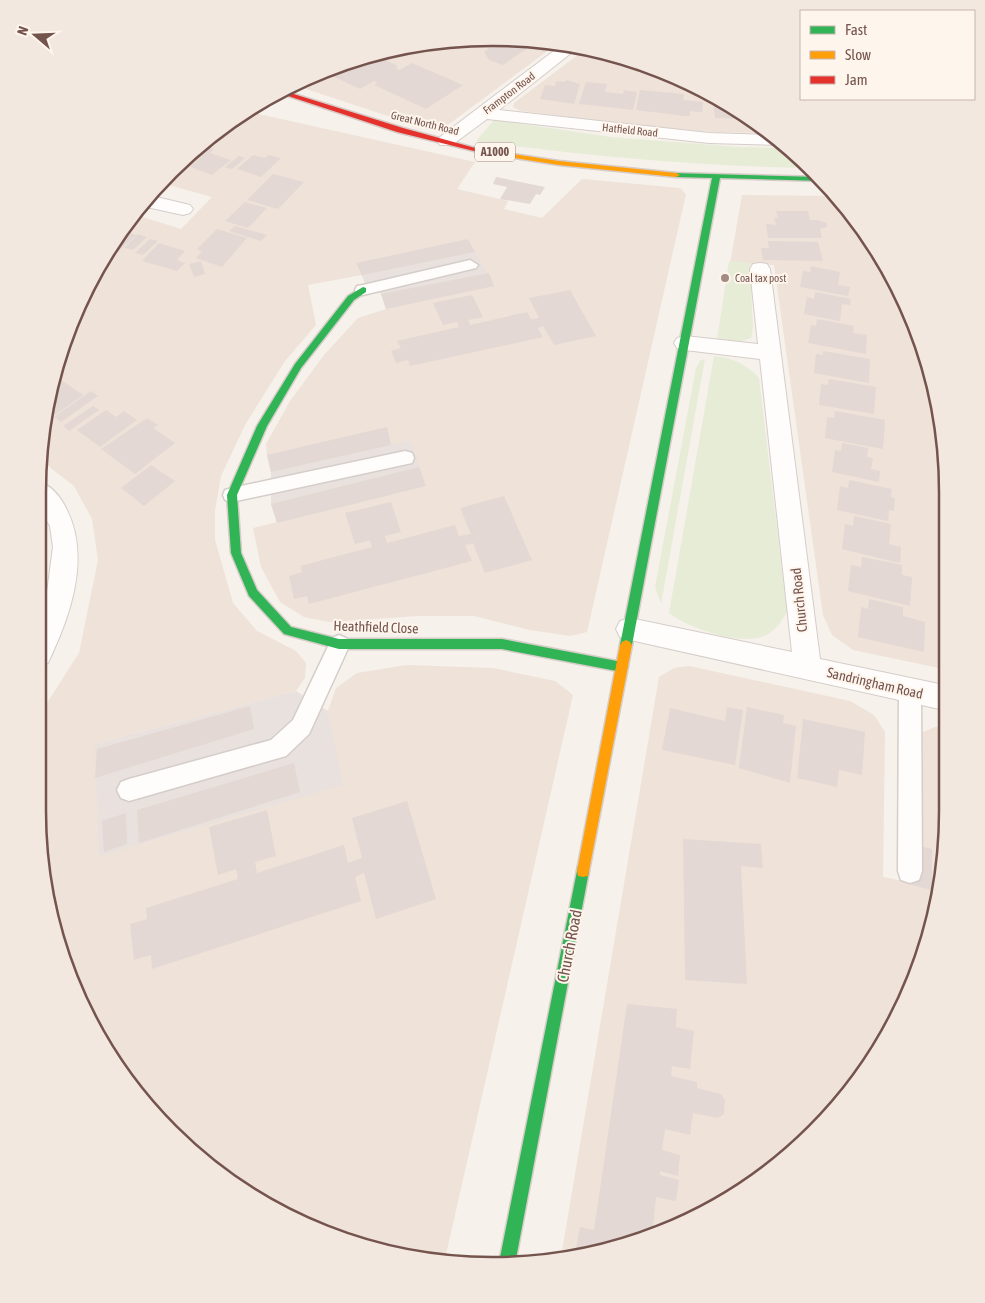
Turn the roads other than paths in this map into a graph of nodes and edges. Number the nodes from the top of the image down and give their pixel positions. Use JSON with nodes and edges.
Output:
{"nodes":[{"id":1,"x":564,"y":52,"type":"edge"},
{"id":2,"x":289,"y":95,"type":"edge"},
{"id":3,"x":483,"y":113,"type":"junction"},
{"id":4,"x":446,"y":141,"type":"junction"},
{"id":5,"x":767,"y":141,"type":"edge"},
{"id":6,"x":716,"y":178,"type":"junction"},
{"id":7,"x":810,"y":179,"type":"edge"},
{"id":8,"x":153,"y":202,"type":"edge"},
{"id":9,"x":183,"y":209,"type":"dead end"},
{"id":10,"x":470,"y":265,"type":"dead end"},
{"id":11,"x":760,"y":269,"type":"dead end"},
{"id":12,"x":363,"y":290,"type":"joint"},
{"id":13,"x":685,"y":343,"type":"junction"},
{"id":14,"x":771,"y":353,"type":"junction"},
{"id":15,"x":405,"y":458,"type":"dead end"},
{"id":16,"x":232,"y":495,"type":"junction"},
{"id":17,"x":46,"y":500,"type":"edge"},
{"id":18,"x":630,"y":629,"type":"junction"},
{"id":19,"x":46,"y":631,"type":"edge"},
{"id":20,"x":339,"y":644,"type":"junction"},
{"id":21,"x":622,"y":667,"type":"junction"},
{"id":22,"x":806,"y":667,"type":"junction"},
{"id":23,"x":910,"y":690,"type":"junction"},
{"id":24,"x":939,"y":697,"type":"edge"},
{"id":25,"x":129,"y":790,"type":"dead end"},
{"id":26,"x":910,"y":871,"type":"dead end"},
{"id":27,"x":508,"y":1256,"type":"edge"}],
"edges":[{"from":1,"to":3,"type":"street","name":"Frampton Road"},
{"from":2,"to":4,"type":"street","name":"Great North Road","number":"A1000"},
{"from":3,"to":4,"type":"street","name":"Frampton Road"},
{"from":3,"to":5,"type":"street","name":"Hatfield Road"},
{"from":4,"to":6,"type":"street","name":"Great North Road","number":"A1000"},
{"from":6,"to":7,"type":"street","number":"A1000"},
{"from":6,"to":13,"type":"street","name":"Church Road"},
{"from":8,"to":9,"type":"street"},
{"from":10,"to":12,"type":"lane"},
{"from":11,"to":14,"type":"street","name":"Church Road"},
{"from":12,"to":16,"type":"street","name":"Heathfield Close"},
{"from":13,"to":14,"type":"street"},
{"from":13,"to":18,"type":"street","name":"Church Road"},
{"from":14,"to":22,"type":"street","name":"Church Road"},
{"from":15,"to":16,"type":"lane"},
{"from":16,"to":20,"type":"street","name":"Heathfield Close"},
{"from":17,"to":19,"type":"street"},
{"from":18,"to":21,"type":"street","name":"Church Road"},
{"from":18,"to":22,"type":"street"},
{"from":20,"to":21,"type":"street","name":"Heathfield Close"},
{"from":20,"to":25,"type":"lane"},
{"from":21,"to":27,"type":"street","name":"Church Road"},
{"from":22,"to":23,"type":"street","name":"Sandringham Road"},
{"from":23,"to":24,"type":"street","name":"Sandringham Road"},
{"from":23,"to":26,"type":"lane"}]}
